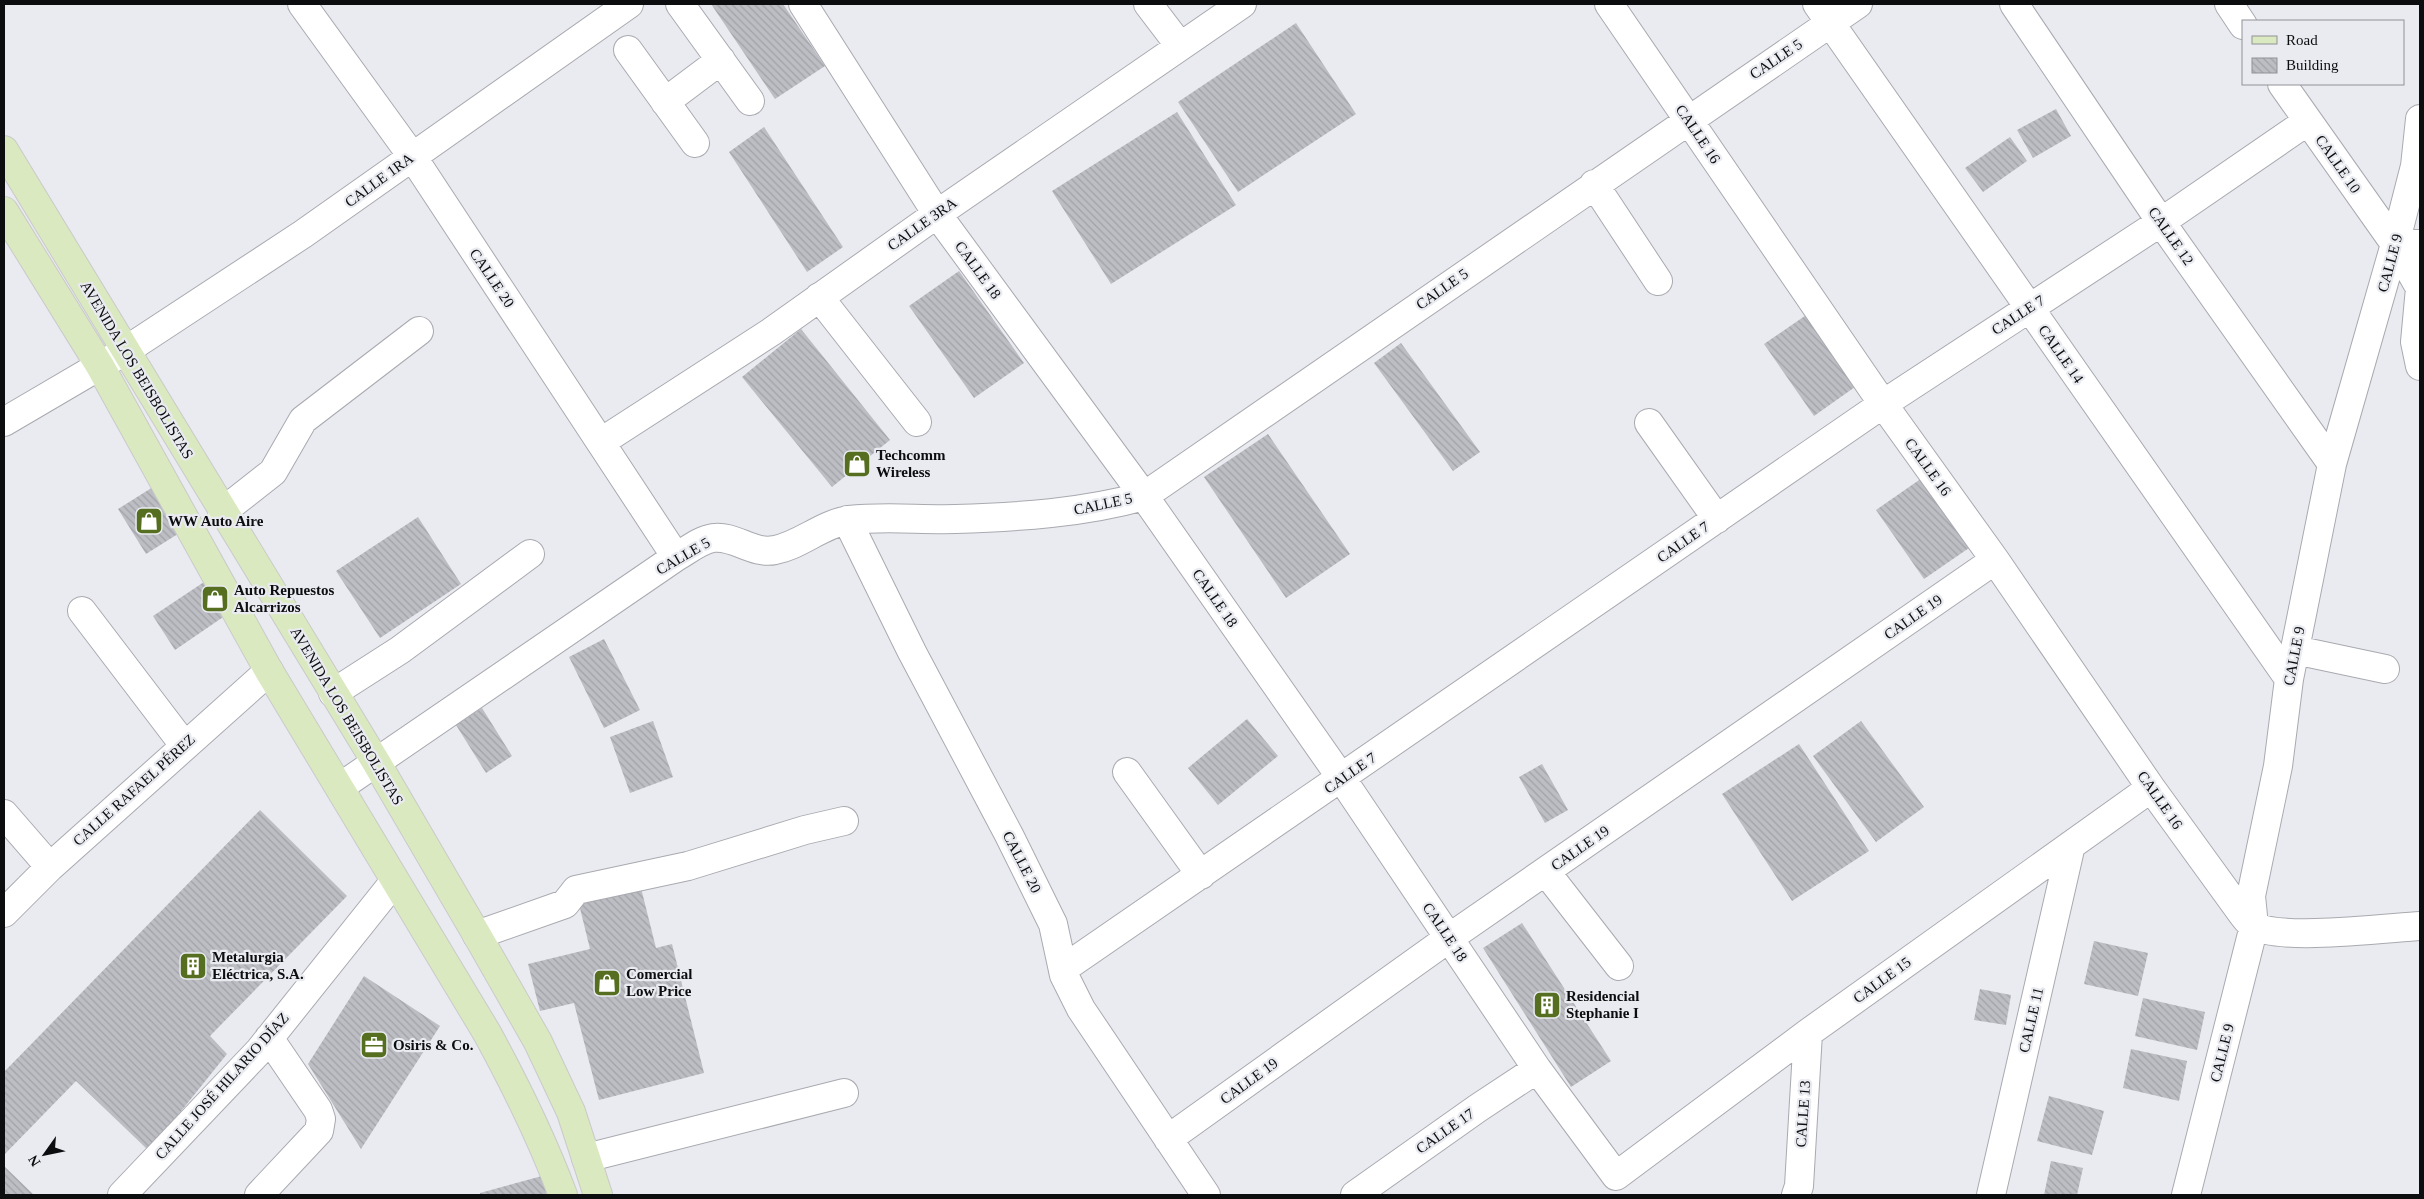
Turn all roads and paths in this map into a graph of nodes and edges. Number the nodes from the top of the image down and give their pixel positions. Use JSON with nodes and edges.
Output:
{"nodes":[{"id":1,"x":302,"y":4,"type":"edge"},
{"id":2,"x":629,"y":4,"type":"edge"},
{"id":3,"x":680,"y":4,"type":"edge"},
{"id":4,"x":803,"y":4,"type":"edge"},
{"id":5,"x":1148,"y":4,"type":"edge"},
{"id":6,"x":1242,"y":4,"type":"edge"},
{"id":7,"x":1609,"y":4,"type":"edge"},
{"id":8,"x":1858,"y":4,"type":"edge"},
{"id":9,"x":2014,"y":4,"type":"edge"},
{"id":10,"x":2229,"y":4,"type":"edge"},
{"id":11,"x":1823,"y":13,"type":"edge"},
{"id":12,"x":2242,"y":23,"type":"edge"},
{"id":13,"x":1180,"y":46,"type":"junction"},
{"id":14,"x":628,"y":50,"type":"dead end"},
{"id":15,"x":721,"y":60,"type":"junction"},
{"id":16,"x":2283,"y":85,"type":"edge"},
{"id":17,"x":750,"y":101,"type":"dead end"},
{"id":18,"x":665,"y":102,"type":"junction"},
{"id":19,"x":2420,"y":119,"type":"edge"},
{"id":20,"x":1688,"y":120,"type":"junction"},
{"id":21,"x":2308,"y":122,"type":"junction"},
{"id":22,"x":695,"y":143,"type":"dead end"},
{"id":23,"x":4,"y":150,"type":"edge"},
{"id":24,"x":412,"y":156,"type":"junction"},
{"id":25,"x":1594,"y":184,"type":"junction"},
{"id":26,"x":937,"y":214,"type":"junction"},
{"id":27,"x":6,"y":221,"type":"edge"},
{"id":28,"x":2161,"y":222,"type":"junction"},
{"id":29,"x":2408,"y":244,"type":"edge"},
{"id":30,"x":1658,"y":281,"type":"dead end"},
{"id":31,"x":2420,"y":288,"type":"edge"},
{"id":32,"x":819,"y":297,"type":"junction"},
{"id":33,"x":2029,"y":308,"type":"junction"},
{"id":34,"x":419,"y":331,"type":"dead end"},
{"id":35,"x":2419,"y":350,"type":"edge"},
{"id":36,"x":125,"y":351,"type":"junction"},
{"id":37,"x":100,"y":366,"type":"junction"},
{"id":38,"x":1883,"y":404,"type":"junction"},
{"id":39,"x":4,"y":422,"type":"edge"},
{"id":40,"x":917,"y":422,"type":"dead end"},
{"id":41,"x":1649,"y":423,"type":"dead end"},
{"id":42,"x":601,"y":442,"type":"junction"},
{"id":43,"x":2332,"y":464,"type":"junction"},
{"id":44,"x":1144,"y":496,"type":"junction"},
{"id":45,"x":222,"y":512,"type":"junction"},
{"id":46,"x":1717,"y":519,"type":"junction"},
{"id":47,"x":847,"y":520,"type":"junction"},
{"id":48,"x":530,"y":554,"type":"dead end"},
{"id":49,"x":676,"y":557,"type":"junction"},
{"id":50,"x":1995,"y":560,"type":"junction"},
{"id":51,"x":82,"y":612,"type":"dead end"},
{"id":52,"x":2295,"y":650,"type":"junction"},
{"id":53,"x":2385,"y":669,"type":"dead end"},
{"id":54,"x":269,"y":671,"type":"junction"},
{"id":55,"x":2289,"y":679,"type":"junction"},
{"id":56,"x":333,"y":693,"type":"junction"},
{"id":57,"x":184,"y":745,"type":"junction"},
{"id":58,"x":376,"y":762,"type":"junction"},
{"id":59,"x":1127,"y":772,"type":"dead end"},
{"id":60,"x":1342,"y":779,"type":"junction"},
{"id":61,"x":340,"y":787,"type":"junction"},
{"id":62,"x":2151,"y":788,"type":"junction"},
{"id":63,"x":4,"y":814,"type":"edge"},
{"id":64,"x":844,"y":821,"type":"dead end"},
{"id":65,"x":2071,"y":845,"type":"junction"},
{"id":66,"x":50,"y":867,"type":"junction"},
{"id":67,"x":1546,"y":872,"type":"junction"},
{"id":68,"x":1201,"y":874,"type":"junction"},
{"id":69,"x":394,"y":882,"type":"junction"},
{"id":70,"x":4,"y":913,"type":"edge"},
{"id":71,"x":2254,"y":926,"type":"junction"},
{"id":72,"x":2420,"y":926,"type":"edge"},
{"id":73,"x":477,"y":935,"type":"junction"},
{"id":74,"x":1449,"y":938,"type":"junction"},
{"id":75,"x":1619,"y":966,"type":"dead end"},
{"id":76,"x":1063,"y":969,"type":"junction"},
{"id":77,"x":1808,"y":1033,"type":"junction"},
{"id":78,"x":269,"y":1038,"type":"junction"},
{"id":79,"x":1537,"y":1069,"type":"junction"},
{"id":80,"x":844,"y":1093,"type":"dead end"},
{"id":81,"x":1168,"y":1139,"type":"junction"},
{"id":82,"x":586,"y":1158,"type":"junction"},
{"id":83,"x":1613,"y":1186,"type":"edge"},
{"id":84,"x":122,"y":1195,"type":"edge"},
{"id":85,"x":259,"y":1195,"type":"edge"},
{"id":86,"x":563,"y":1195,"type":"edge"},
{"id":87,"x":598,"y":1195,"type":"edge"},
{"id":88,"x":1206,"y":1195,"type":"edge"},
{"id":89,"x":1355,"y":1195,"type":"edge"},
{"id":90,"x":1796,"y":1195,"type":"edge"},
{"id":91,"x":1991,"y":1195,"type":"edge"},
{"id":92,"x":2186,"y":1195,"type":"edge"}],
"edges":[{"from":1,"to":24,"type":"street","name":"CALLE 20"},
{"from":2,"to":24,"type":"street","name":"CALLE 1RA"},
{"from":3,"to":15,"type":"street"},
{"from":4,"to":26,"type":"street","name":"CALLE 18"},
{"from":5,"to":13,"type":"street"},
{"from":6,"to":13,"type":"street","name":"CALLE 3RA"},
{"from":7,"to":20,"type":"street","name":"CALLE 16"},
{"from":8,"to":11,"type":"street","name":"CALLE 5"},
{"from":9,"to":28,"type":"street","name":"CALLE 12"},
{"from":10,"to":12,"type":"street"},
{"from":11,"to":20,"type":"street","name":"CALLE 5"},
{"from":11,"to":33,"type":"street","name":"CALLE 14"},
{"from":13,"to":26,"type":"street","name":"CALLE 3RA"},
{"from":14,"to":18,"type":"street"},
{"from":15,"to":17,"type":"street"},
{"from":15,"to":18,"type":"street"},
{"from":16,"to":21,"type":"street","name":"CALLE 10"},
{"from":18,"to":22,"type":"street"},
{"from":19,"to":29,"type":"street","name":"CALLE 9"},
{"from":20,"to":25,"type":"street","name":"CALLE 5"},
{"from":20,"to":38,"type":"street","name":"CALLE 16"},
{"from":21,"to":28,"type":"street","name":"CALLE 7"},
{"from":21,"to":29,"type":"street","name":"CALLE 10"},
{"from":23,"to":36,"type":"main road","name":"AVENIDA LOS BEISBOLISTAS"},
{"from":24,"to":36,"type":"street","name":"CALLE 1RA"},
{"from":24,"to":42,"type":"street","name":"CALLE 20"},
{"from":25,"to":30,"type":"street"},
{"from":25,"to":44,"type":"street","name":"CALLE 5"},
{"from":26,"to":32,"type":"street","name":"CALLE 3RA"},
{"from":26,"to":44,"type":"street","name":"CALLE 18"},
{"from":27,"to":37,"type":"main road","name":"AVENIDA LOS BEISBOLISTAS"},
{"from":28,"to":33,"type":"street","name":"CALLE 7"},
{"from":28,"to":43,"type":"street","name":"CALLE 12"},
{"from":29,"to":31,"type":"street","name":"CALLE 10"},
{"from":29,"to":43,"type":"street","name":"CALLE 9"},
{"from":31,"to":35,"type":"street"},
{"from":32,"to":40,"type":"street"},
{"from":32,"to":42,"type":"street","name":"CALLE 3RA"},
{"from":33,"to":38,"type":"street","name":"CALLE 7"},
{"from":33,"to":55,"type":"street","name":"CALLE 14"},
{"from":34,"to":45,"type":"street"},
{"from":36,"to":37,"type":"street","name":"CALLE 1RA"},
{"from":36,"to":45,"type":"main road","name":"AVENIDA LOS BEISBOLISTAS"},
{"from":37,"to":39,"type":"street","name":"CALLE 1RA"},
{"from":37,"to":54,"type":"main road","name":"AVENIDA LOS BEISBOLISTAS"},
{"from":38,"to":46,"type":"street","name":"CALLE 7"},
{"from":38,"to":50,"type":"street","name":"CALLE 16"},
{"from":41,"to":46,"type":"street"},
{"from":42,"to":49,"type":"street","name":"CALLE 20"},
{"from":43,"to":52,"type":"street","name":"CALLE 9"},
{"from":44,"to":47,"type":"street","name":"CALLE 5"},
{"from":44,"to":60,"type":"street","name":"CALLE 18"},
{"from":45,"to":56,"type":"main road","name":"AVENIDA LOS BEISBOLISTAS"},
{"from":46,"to":60,"type":"street","name":"CALLE 7"},
{"from":47,"to":49,"type":"street","name":"CALLE 5"},
{"from":47,"to":76,"type":"street","name":"CALLE 20"},
{"from":48,"to":56,"type":"street"},
{"from":49,"to":58,"type":"street","name":"CALLE 5"},
{"from":50,"to":62,"type":"street","name":"CALLE 16"},
{"from":50,"to":67,"type":"street","name":"CALLE 19"},
{"from":51,"to":57,"type":"street"},
{"from":52,"to":53,"type":"street"},
{"from":52,"to":55,"type":"street","name":"CALLE 9"},
{"from":54,"to":57,"type":"street","name":"CALLE RAFAEL PÉREZ"},
{"from":54,"to":61,"type":"main road","name":"AVENIDA LOS BEISBOLISTAS"},
{"from":55,"to":71,"type":"street","name":"CALLE 9"},
{"from":56,"to":58,"type":"main road","name":"AVENIDA LOS BEISBOLISTAS"},
{"from":57,"to":66,"type":"street","name":"CALLE RAFAEL PÉREZ"},
{"from":58,"to":61,"type":"street","name":"CALLE 5"},
{"from":58,"to":73,"type":"main road","name":"AVENIDA LOS BEISBOLISTAS"},
{"from":59,"to":68,"type":"street"},
{"from":60,"to":68,"type":"street","name":"CALLE 7"},
{"from":60,"to":74,"type":"street","name":"CALLE 18"},
{"from":61,"to":69,"type":"main road","name":"AVENIDA LOS BEISBOLISTAS"},
{"from":62,"to":65,"type":"street","name":"CALLE 15"},
{"from":62,"to":71,"type":"street","name":"CALLE 16"},
{"from":63,"to":66,"type":"street"},
{"from":64,"to":73,"type":"street"},
{"from":65,"to":77,"type":"street","name":"CALLE 15"},
{"from":65,"to":91,"type":"street","name":"CALLE 11"},
{"from":66,"to":70,"type":"street","name":"CALLE RAFAEL PÉREZ"},
{"from":67,"to":74,"type":"street","name":"CALLE 19"},
{"from":67,"to":75,"type":"street"},
{"from":68,"to":76,"type":"street","name":"CALLE 7"},
{"from":69,"to":78,"type":"street","name":"CALLE JOSÉ HILARIO DÍAZ"},
{"from":69,"to":86,"type":"main road","name":"AVENIDA LOS BEISBOLISTAS"},
{"from":71,"to":72,"type":"street"},
{"from":71,"to":92,"type":"street","name":"CALLE 9"},
{"from":73,"to":82,"type":"main road","name":"AVENIDA LOS BEISBOLISTAS"},
{"from":74,"to":79,"type":"street","name":"CALLE 18"},
{"from":74,"to":81,"type":"street","name":"CALLE 19"},
{"from":76,"to":81,"type":"street","name":"CALLE 20"},
{"from":77,"to":83,"type":"street","name":"CALLE 15"},
{"from":77,"to":90,"type":"street","name":"CALLE 13"},
{"from":78,"to":84,"type":"street","name":"CALLE JOSÉ HILARIO DÍAZ"},
{"from":78,"to":85,"type":"street"},
{"from":79,"to":83,"type":"street","name":"CALLE 18"},
{"from":79,"to":89,"type":"street","name":"CALLE 17"},
{"from":80,"to":82,"type":"street"},
{"from":81,"to":88,"type":"street","name":"CALLE 20"},
{"from":82,"to":87,"type":"main road","name":"AVENIDA LOS BEISBOLISTAS"}]}
